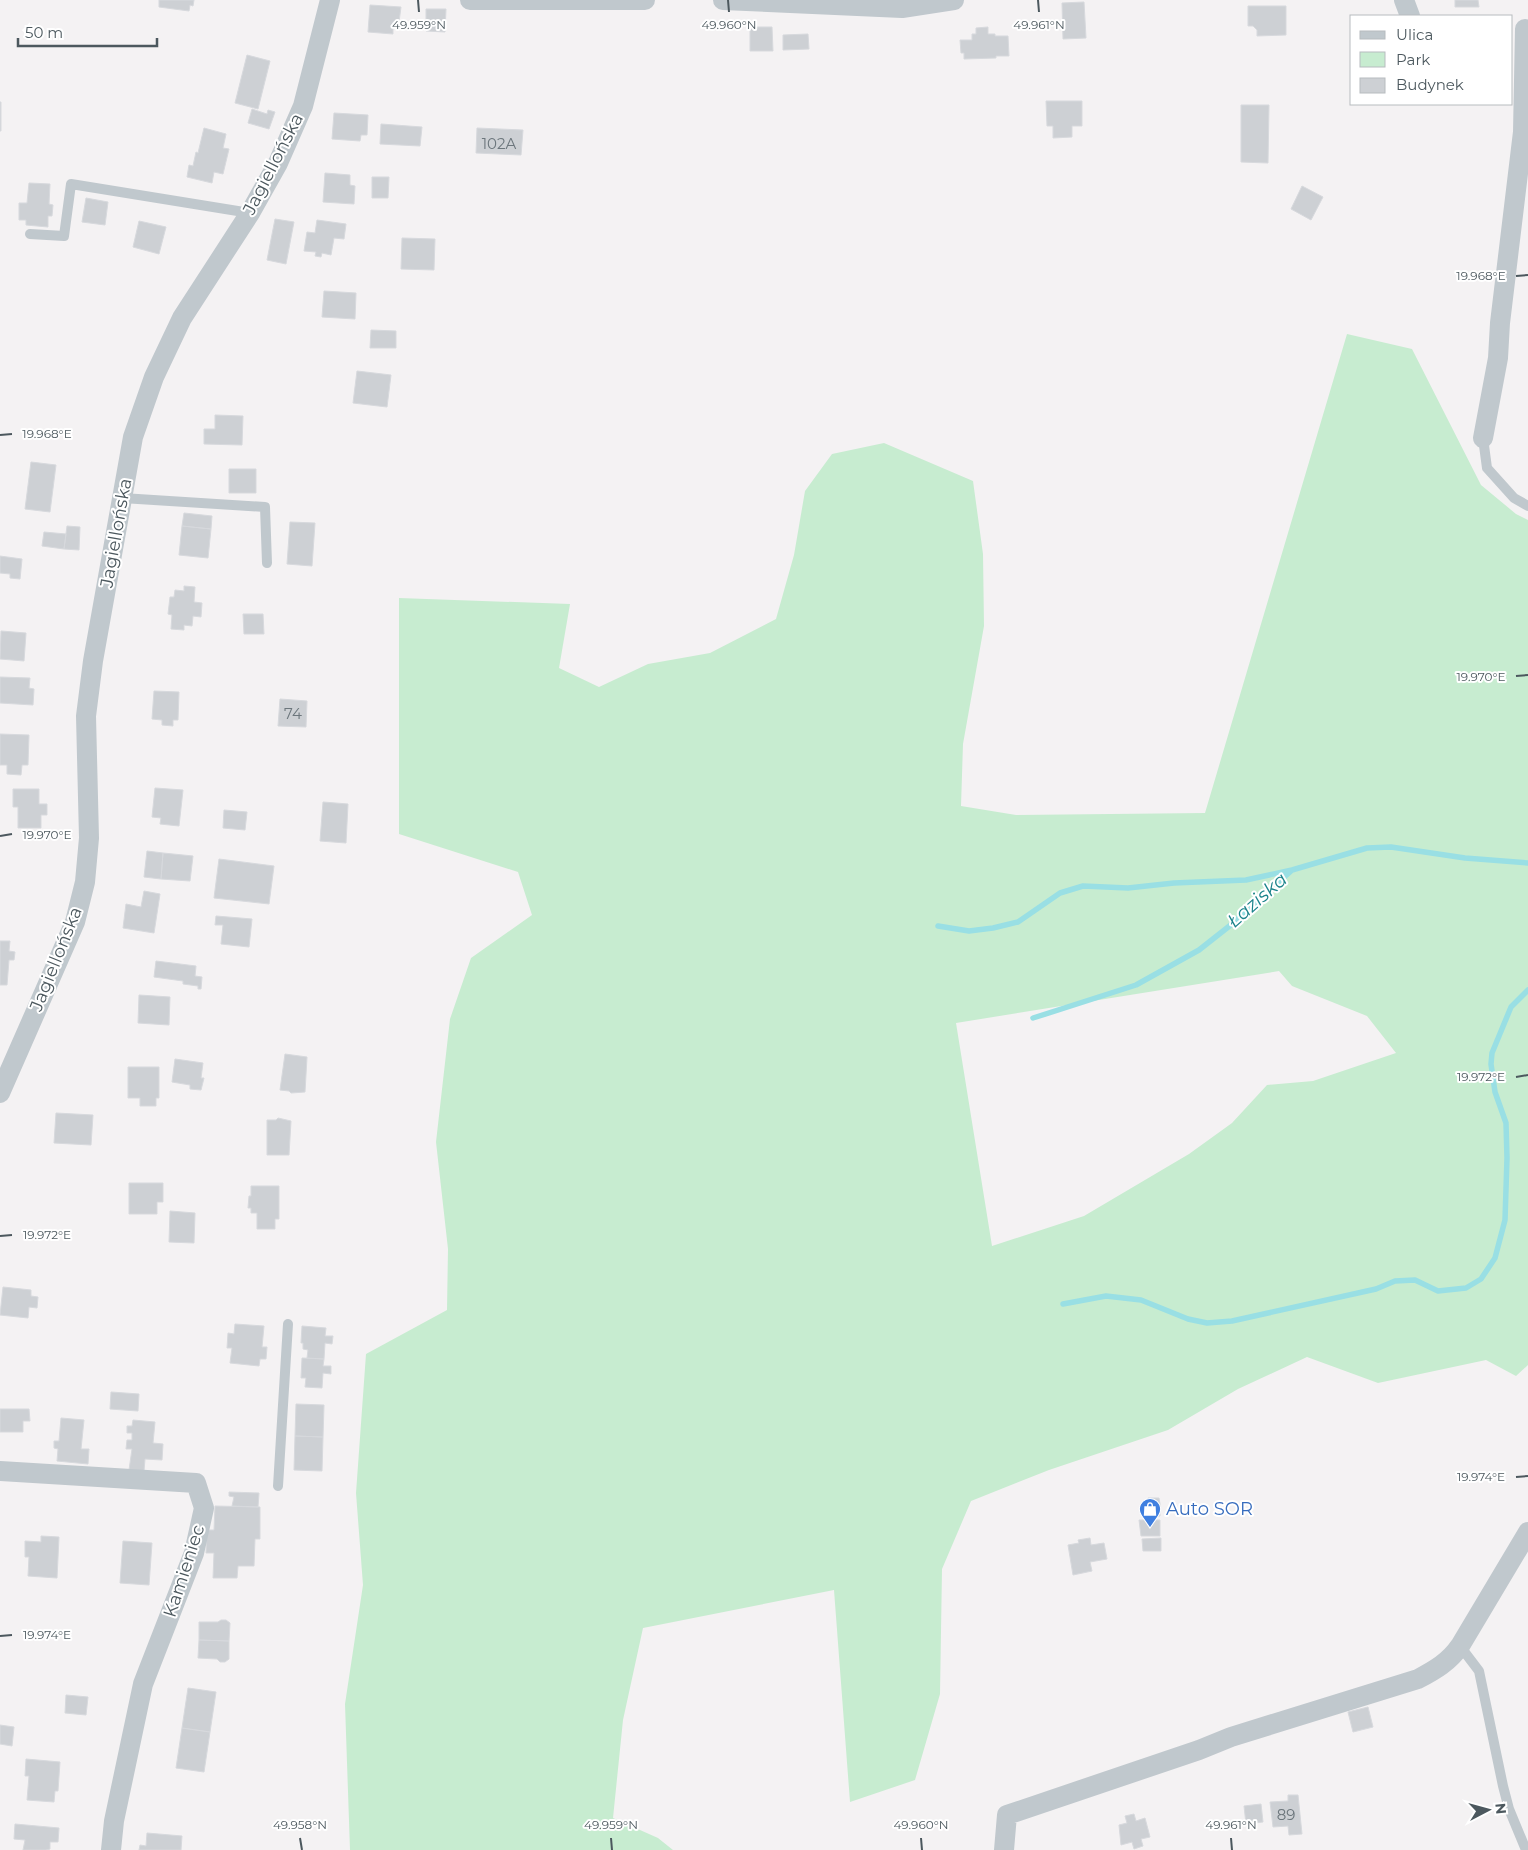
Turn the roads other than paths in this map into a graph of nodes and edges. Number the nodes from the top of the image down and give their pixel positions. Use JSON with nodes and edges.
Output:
{"nodes":[{"id":1,"x":330,"y":0,"type":"edge"},
{"id":2,"x":470,"y":0,"type":"edge"},
{"id":3,"x":645,"y":0,"type":"edge"},
{"id":4,"x":723,"y":0,"type":"edge"},
{"id":5,"x":954,"y":0,"type":"edge"},
{"id":6,"x":1404,"y":0,"type":"edge"},
{"id":7,"x":1410,"y":15,"type":"edge"},
{"id":8,"x":1522,"y":30,"type":"edge"},
{"id":9,"x":250,"y":213,"type":"junction"},
{"id":10,"x":30,"y":234,"type":"dead end"},
{"id":11,"x":1483,"y":438,"type":"joint"},
{"id":12,"x":122,"y":498,"type":"junction"},
{"id":13,"x":1528,"y":506,"type":"edge"},
{"id":14,"x":267,"y":562,"type":"dead end"},
{"id":15,"x":0,"y":1093,"type":"edge"},
{"id":16,"x":288,"y":1324,"type":"dead end"},
{"id":17,"x":0,"y":1471,"type":"edge"},
{"id":18,"x":278,"y":1486,"type":"dead end"},
{"id":19,"x":1528,"y":1532,"type":"edge"},
{"id":20,"x":1460,"y":1646,"type":"junction"},
{"id":21,"x":111,"y":1850,"type":"edge"},
{"id":22,"x":1004,"y":1850,"type":"edge"},
{"id":23,"x":1526,"y":1850,"type":"edge"}],
"edges":[{"from":1,"to":9,"type":"street","name":"Jagiellońska"},
{"from":2,"to":3,"type":"street"},
{"from":4,"to":5,"type":"street"},
{"from":6,"to":7,"type":"street"},
{"from":8,"to":11,"type":"street"},
{"from":9,"to":10,"type":"lane"},
{"from":9,"to":12,"type":"street","name":"Jagiellońska"},
{"from":11,"to":13,"type":"lane"},
{"from":12,"to":14,"type":"lane"},
{"from":12,"to":15,"type":"street","name":"Jagiellońska"},
{"from":16,"to":18,"type":"lane"},
{"from":17,"to":21,"type":"street","name":"Kamieniec"},
{"from":19,"to":20,"type":"street"},
{"from":20,"to":22,"type":"street"},
{"from":20,"to":23,"type":"lane"}]}
